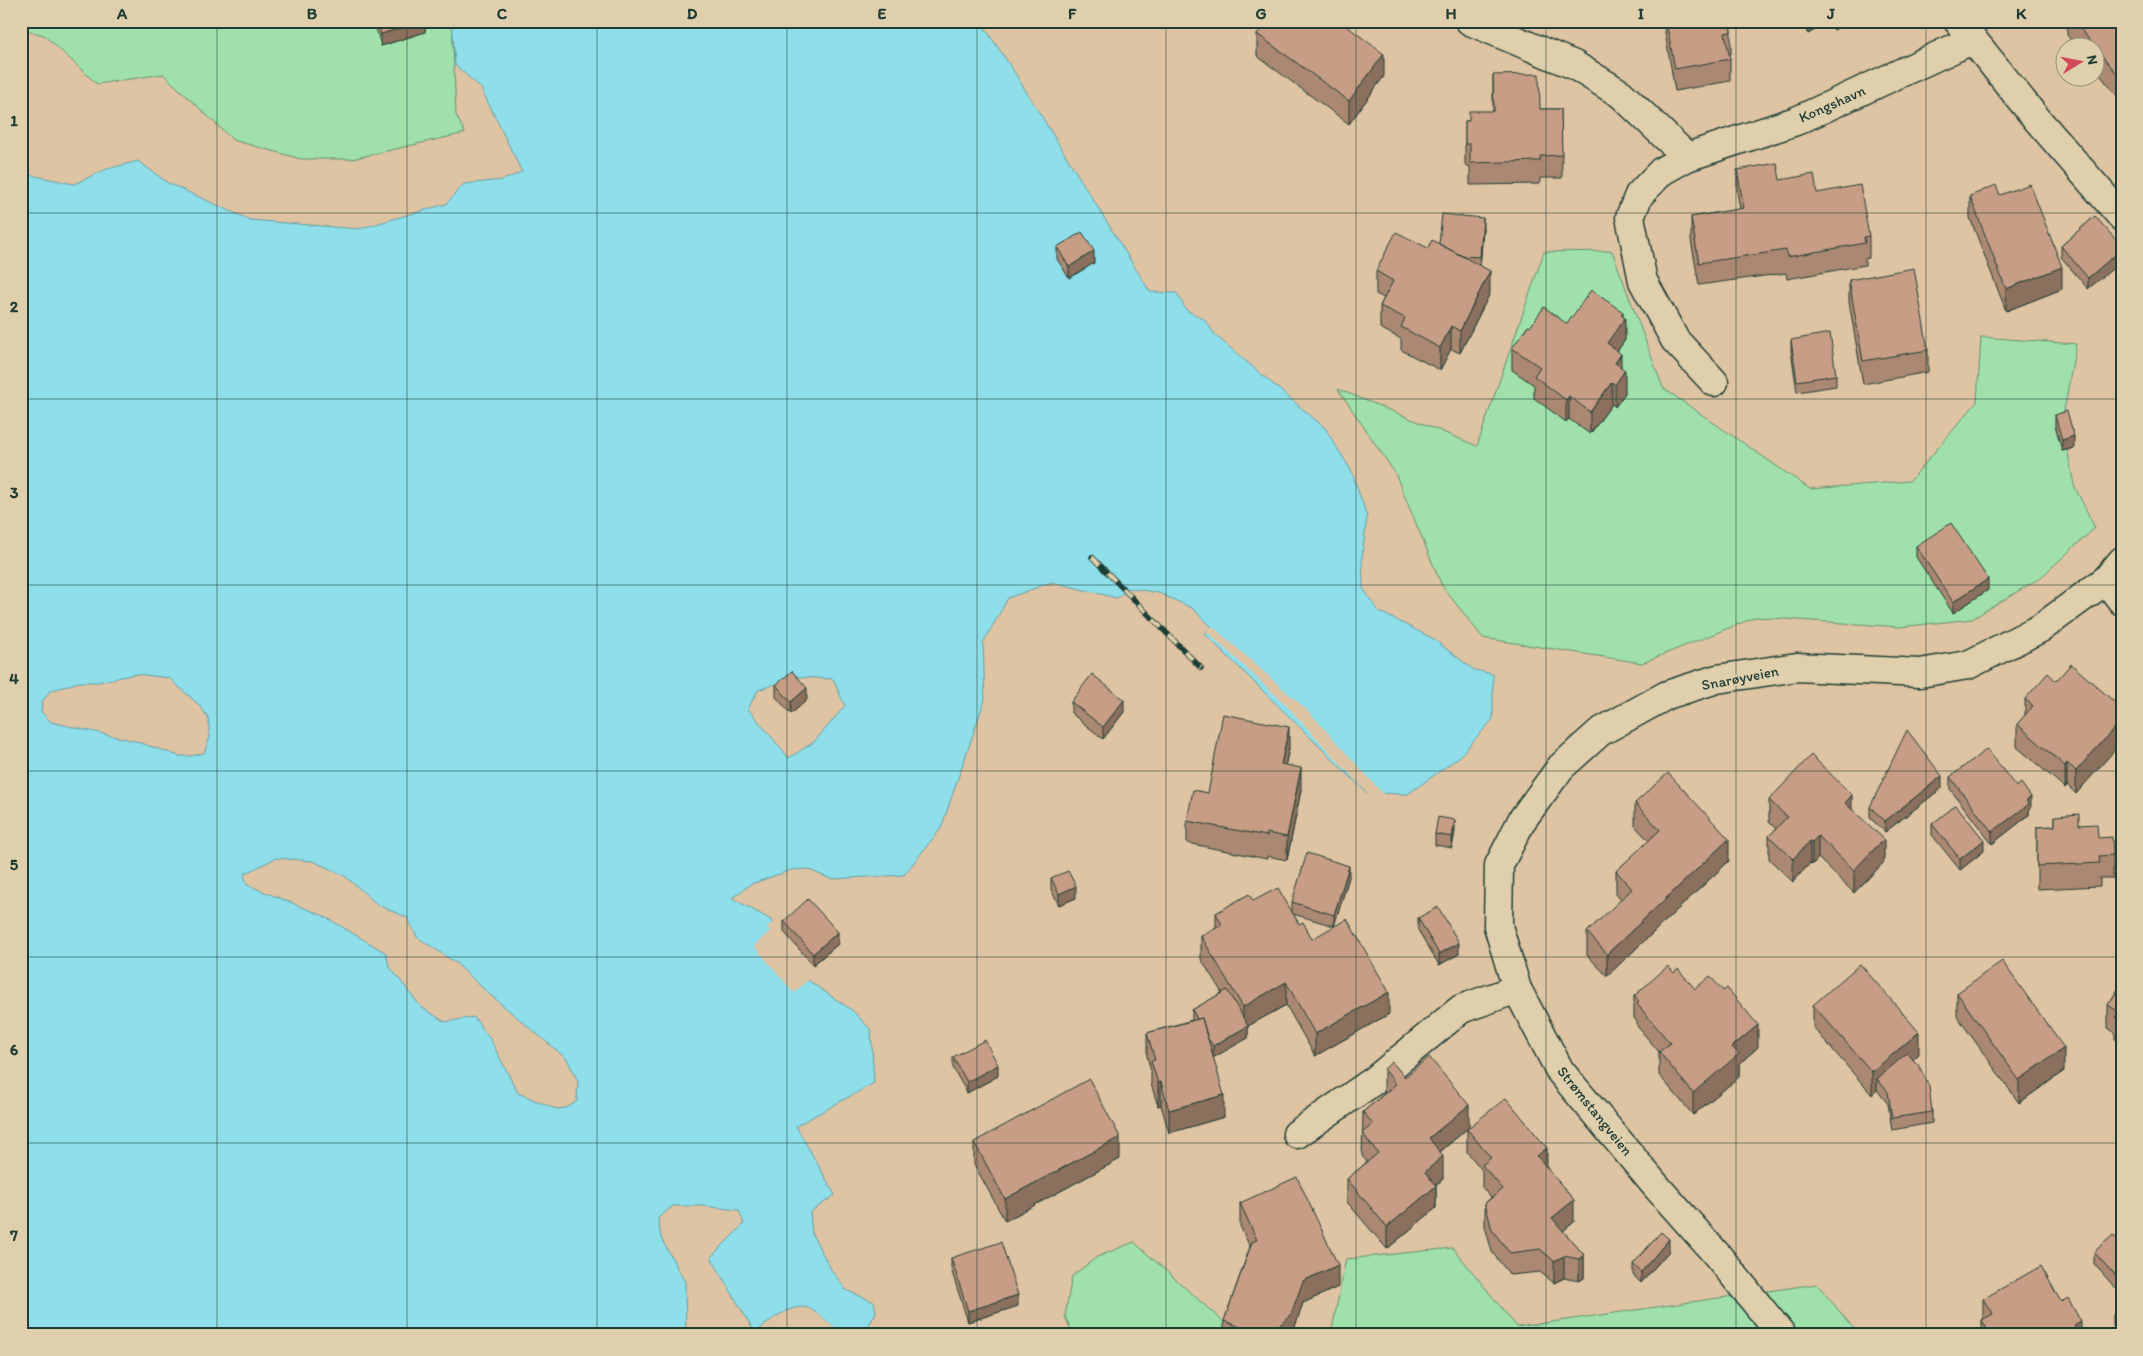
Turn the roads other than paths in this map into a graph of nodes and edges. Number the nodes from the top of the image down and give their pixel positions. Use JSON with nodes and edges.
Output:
{"nodes":[{"id":1,"x":1470,"y":21,"type":"edge"},
{"id":2,"x":1965,"y":31,"type":"edge"},
{"id":3,"x":1687,"y":157,"type":"junction"},
{"id":4,"x":2122,"y":216,"type":"edge"},
{"id":5,"x":1714,"y":382,"type":"dead end"},
{"id":6,"x":2117,"y":581,"type":"edge"},
{"id":7,"x":1517,"y":989,"type":"junction"},
{"id":8,"x":1297,"y":1134,"type":"dead end"},
{"id":9,"x":1782,"y":1335,"type":"edge"}],
"edges":[{"from":1,"to":3,"type":"street"},
{"from":2,"to":3,"type":"street","name":"Kongshavn"},
{"from":2,"to":4,"type":"street","name":"Kongshavn"},
{"from":3,"to":5,"type":"street","name":"Kongshavn"},
{"from":6,"to":7,"type":"street","name":"Snarøyveien"},
{"from":7,"to":8,"type":"street"},
{"from":7,"to":9,"type":"street","name":"Strømstangveien"}]}
